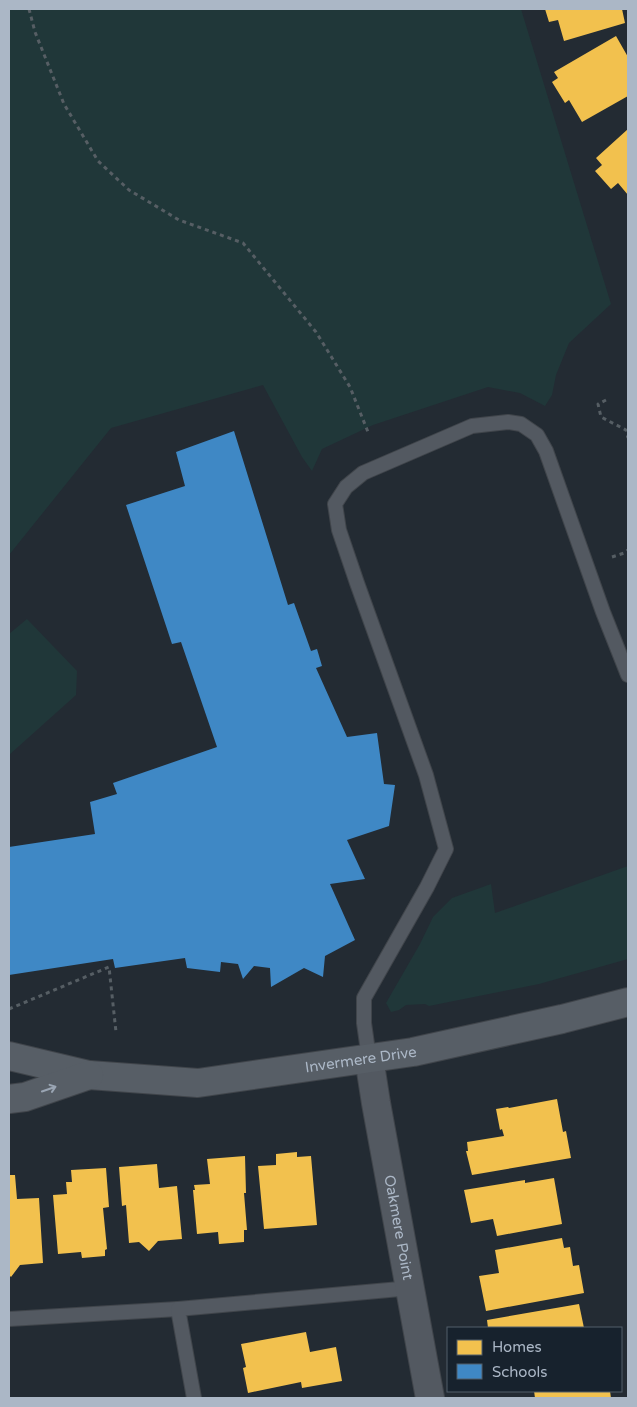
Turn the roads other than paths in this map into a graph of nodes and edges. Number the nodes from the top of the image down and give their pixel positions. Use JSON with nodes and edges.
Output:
{"nodes":[{"id":1,"x":628,"y":675,"type":"edge"},
{"id":2,"x":628,"y":1002,"type":"edge"},
{"id":3,"x":9,"y":1056,"type":"edge"},
{"id":4,"x":369,"y":1058,"type":"junction"},
{"id":5,"x":89,"y":1075,"type":"junction"},
{"id":6,"x":9,"y":1099,"type":"edge"},
{"id":7,"x":411,"y":1288,"type":"junction"},
{"id":8,"x":178,"y":1309,"type":"junction"},
{"id":9,"x":9,"y":1319,"type":"edge"},
{"id":10,"x":194,"y":1398,"type":"edge"},
{"id":11,"x":430,"y":1398,"type":"edge"}],
"edges":[{"from":1,"to":4,"type":"lane"},
{"from":2,"to":4,"type":"street","name":"Invermere Drive"},
{"from":3,"to":5,"type":"street","name":"Invermere Drive"},
{"from":4,"to":5,"type":"street","name":"Invermere Drive"},
{"from":4,"to":7,"type":"street","name":"Oakmere Point"},
{"from":6,"to":5,"type":"street","name":"Invermere Drive","one_way":true},
{"from":7,"to":8,"type":"lane"},
{"from":7,"to":11,"type":"street","name":"Oakmere Point"},
{"from":8,"to":9,"type":"lane"},
{"from":8,"to":10,"type":"lane"}]}
